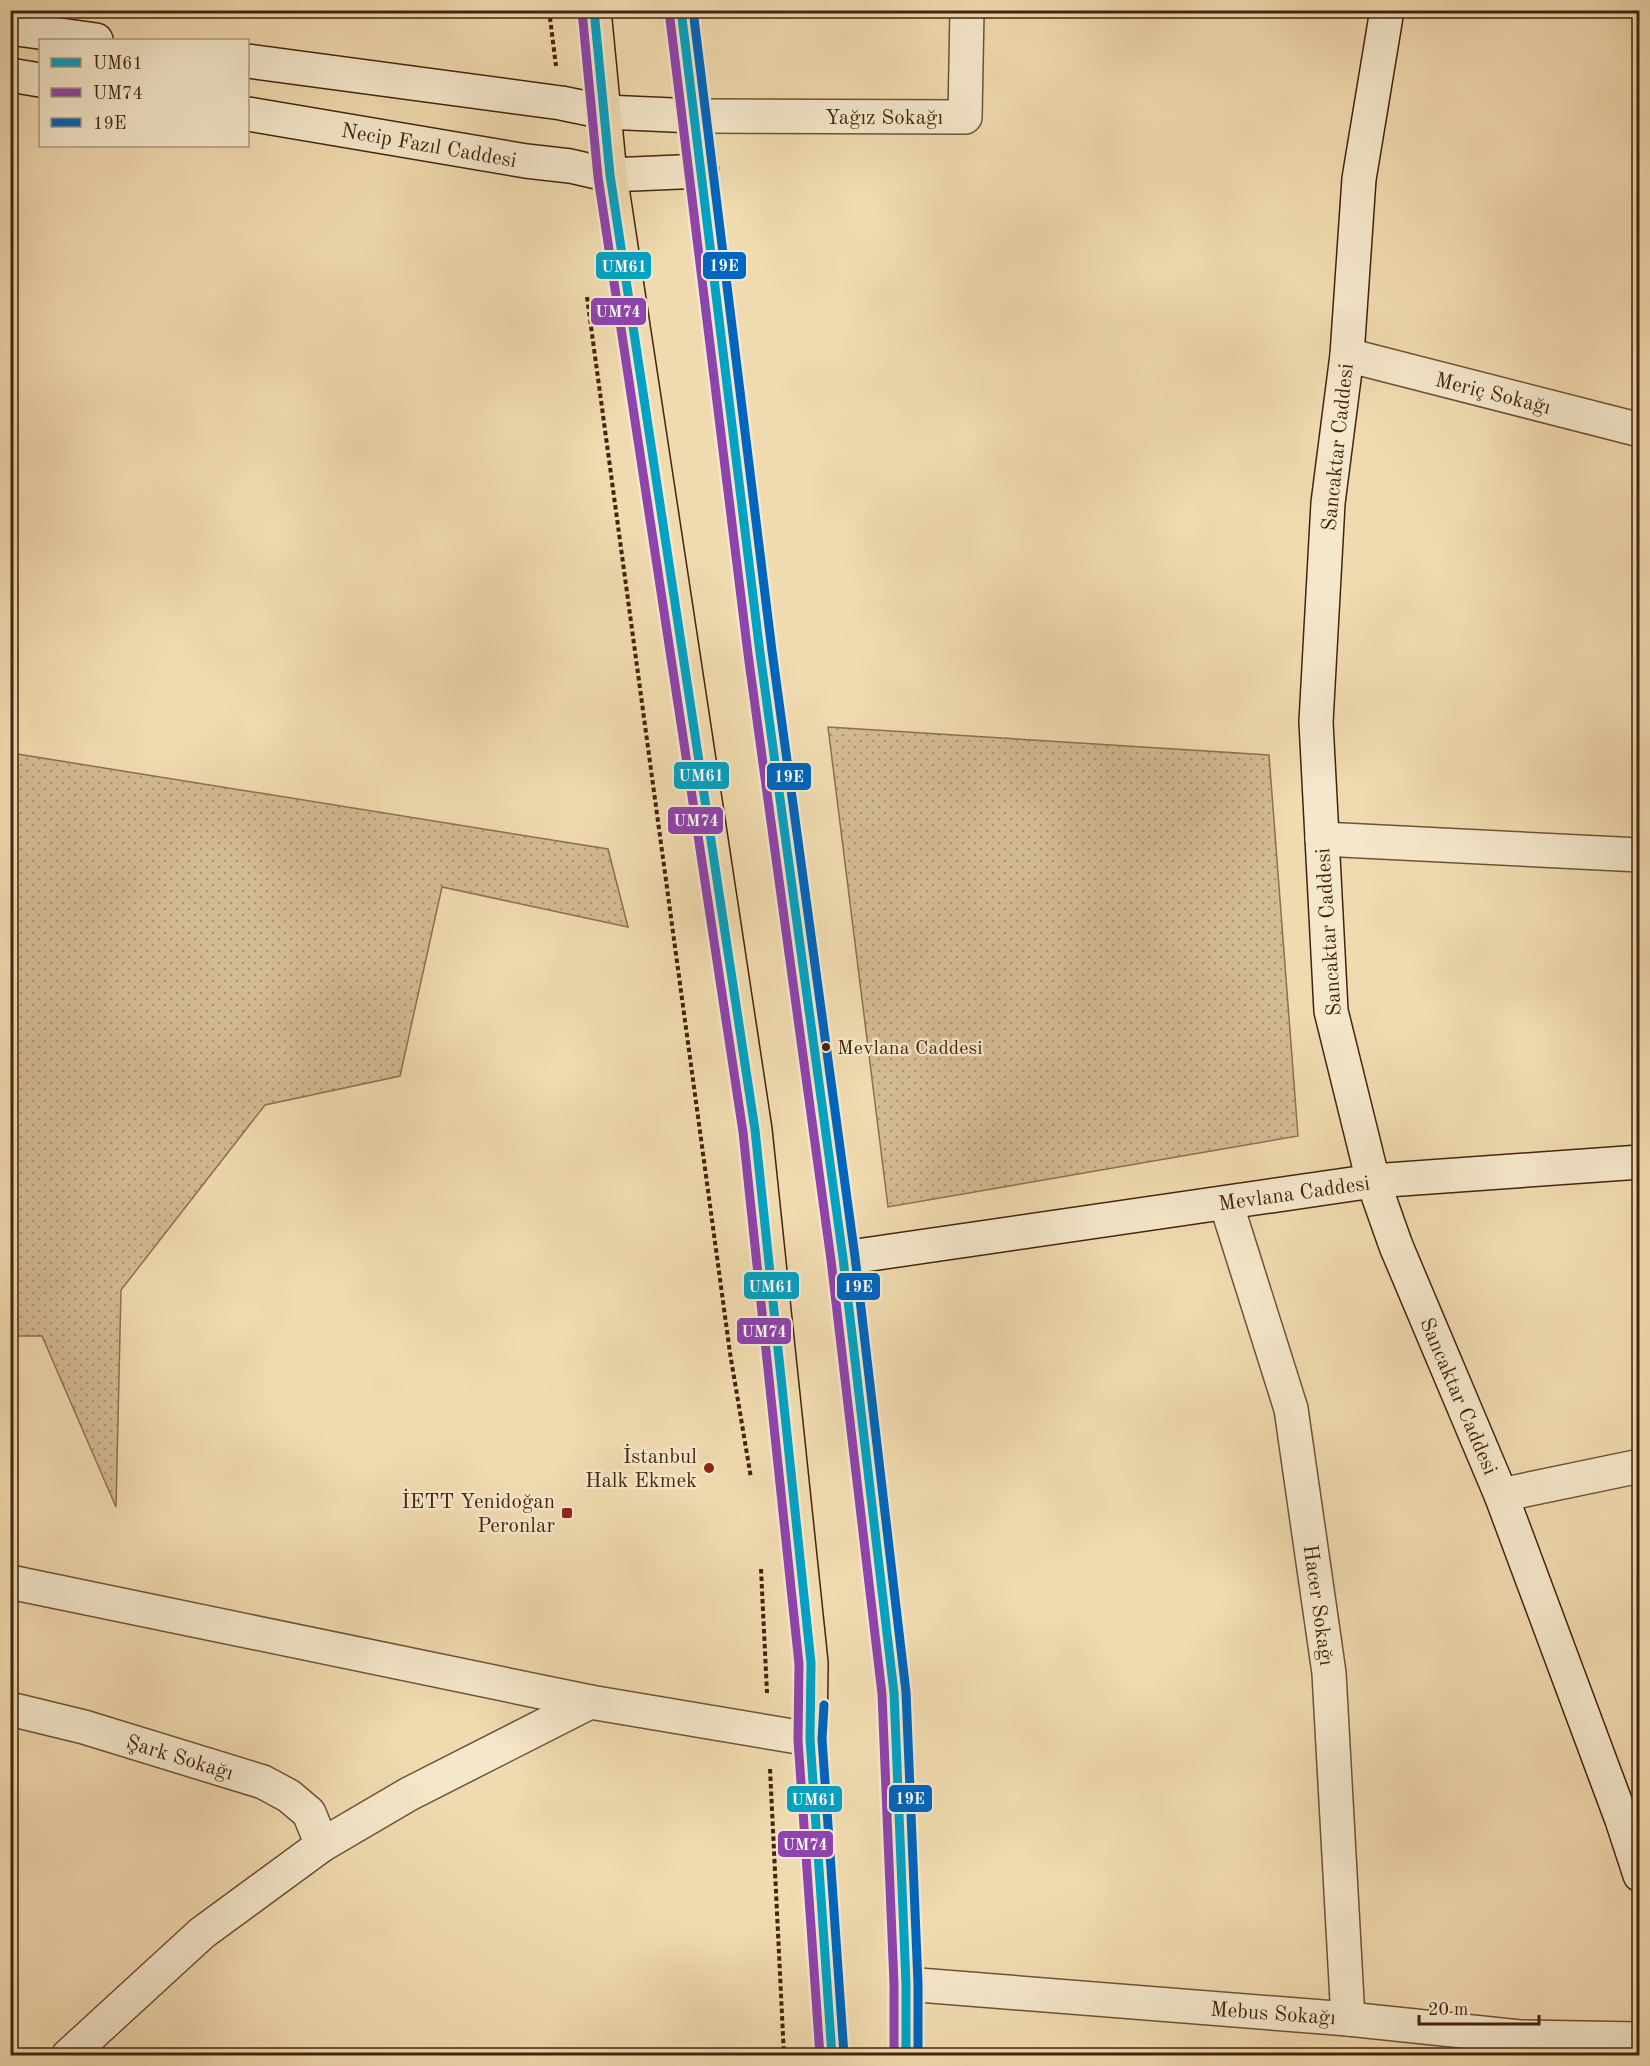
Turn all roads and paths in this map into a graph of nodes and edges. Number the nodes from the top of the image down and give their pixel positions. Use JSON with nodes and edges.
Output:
{"nodes":[{"id":1,"x":549,"y":10,"type":"edge"},
{"id":2,"x":594,"y":10,"type":"edge"},
{"id":3,"x":681,"y":10,"type":"edge"},
{"id":4,"x":967,"y":10,"type":"edge"},
{"id":5,"x":1387,"y":10,"type":"edge"},
{"id":6,"x":10,"y":28,"type":"edge"},
{"id":7,"x":89,"y":39,"type":"edge"},
{"id":8,"x":249,"y":61,"type":"edge"},
{"id":9,"x":10,"y":75,"type":"edge"},
{"id":10,"x":39,"y":80,"type":"edge"},
{"id":11,"x":561,"y":103,"type":"junction"},
{"id":12,"x":605,"y":112,"type":"junction"},
{"id":13,"x":249,"y":114,"type":"edge"},
{"id":14,"x":695,"y":116,"type":"junction"},
{"id":15,"x":702,"y":171,"type":"junction"},
{"id":16,"x":610,"y":175,"type":"junction"},
{"id":17,"x":586,"y":285,"type":"dead end"},
{"id":18,"x":1347,"y":355,"type":"junction"},
{"id":19,"x":1640,"y":430,"type":"edge"},
{"id":20,"x":1322,"y":839,"type":"junction"},
{"id":21,"x":1640,"y":855,"type":"edge"},
{"id":22,"x":1640,"y":1162,"type":"edge"},
{"id":23,"x":1374,"y":1181,"type":"junction"},
{"id":24,"x":1226,"y":1203,"type":"junction"},
{"id":25,"x":843,"y":1258,"type":"junction"},
{"id":26,"x":1640,"y":1466,"type":"edge"},
{"id":27,"x":752,"y":1486,"type":"dead end"},
{"id":28,"x":1501,"y":1495,"type":"junction"},
{"id":29,"x":760,"y":1566,"type":"dead end"},
{"id":30,"x":10,"y":1582,"type":"edge"},
{"id":31,"x":590,"y":1702,"type":"junction"},
{"id":32,"x":10,"y":1708,"type":"edge"},
{"id":33,"x":769,"y":1733,"type":"junction"},
{"id":34,"x":810,"y":1739,"type":"junction"},
{"id":35,"x":1631,"y":1818,"type":"edge"},
{"id":36,"x":322,"y":1845,"type":"junction"},
{"id":37,"x":1640,"y":1875,"type":"edge"},
{"id":38,"x":906,"y":1984,"type":"junction"},
{"id":39,"x":1348,"y":2019,"type":"junction"},
{"id":40,"x":1640,"y":2039,"type":"edge"},
{"id":41,"x":1520,"y":2046,"type":"edge"},
{"id":42,"x":68,"y":2055,"type":"edge"},
{"id":43,"x":784,"y":2055,"type":"edge"},
{"id":44,"x":832,"y":2055,"type":"edge"},
{"id":45,"x":906,"y":2055,"type":"edge"}],
"edges":[{"from":1,"to":11,"type":"path"},
{"from":2,"to":12,"type":"main road"},
{"from":3,"to":14,"type":"main road"},
{"from":4,"to":14,"type":"street","name":"Yağız Sokağı"},
{"from":5,"to":18,"type":"street","name":"Sancaktar Caddesi"},
{"from":6,"to":7,"type":"street"},
{"from":8,"to":11,"type":"street"},
{"from":9,"to":10,"type":"street"},
{"from":11,"to":12,"type":"street"},
{"from":12,"to":14,"type":"street"},
{"from":12,"to":16,"type":"main road"},
{"from":13,"to":16,"type":"street","name":"Necip Fazıl Caddesi"},
{"from":14,"to":15,"type":"main road"},
{"from":15,"to":16,"type":"street","name":"Necip Fazıl Caddesi"},
{"from":15,"to":25,"type":"main road"},
{"from":16,"to":34,"type":"main road"},
{"from":17,"to":27,"type":"path"},
{"from":18,"to":19,"type":"street","name":"Meriç Sokağı"},
{"from":18,"to":20,"type":"street","name":"Sancaktar Caddesi"},
{"from":20,"to":21,"type":"street"},
{"from":20,"to":23,"type":"street","name":"Sancaktar Caddesi"},
{"from":22,"to":23,"type":"street","name":"Mevlana Caddesi"},
{"from":23,"to":24,"type":"street","name":"Mevlana Caddesi"},
{"from":23,"to":28,"type":"street","name":"Sancaktar Caddesi"},
{"from":24,"to":25,"type":"street","name":"Mevlana Caddesi"},
{"from":24,"to":39,"type":"street","name":"Hacer Sokağı"},
{"from":25,"to":38,"type":"main road"},
{"from":26,"to":28,"type":"street"},
{"from":28,"to":35,"type":"street","name":"Sancaktar Caddesi"},
{"from":29,"to":33,"type":"path"},
{"from":30,"to":31,"type":"street"},
{"from":31,"to":33,"type":"street"},
{"from":31,"to":36,"type":"street"},
{"from":32,"to":36,"type":"street","name":"Şark Sokağı"},
{"from":33,"to":34,"type":"street"},
{"from":33,"to":43,"type":"path"},
{"from":34,"to":44,"type":"main road"},
{"from":35,"to":37,"type":"street","name":"Sancaktar Caddesi"},
{"from":36,"to":42,"type":"street"},
{"from":38,"to":39,"type":"street","name":"Mebus Sokağı"},
{"from":38,"to":45,"type":"main road"},
{"from":39,"to":41,"type":"street","name":"Mebus Sokağı"},
{"from":40,"to":41,"type":"street","name":"Mebus Sokağı"}]}
